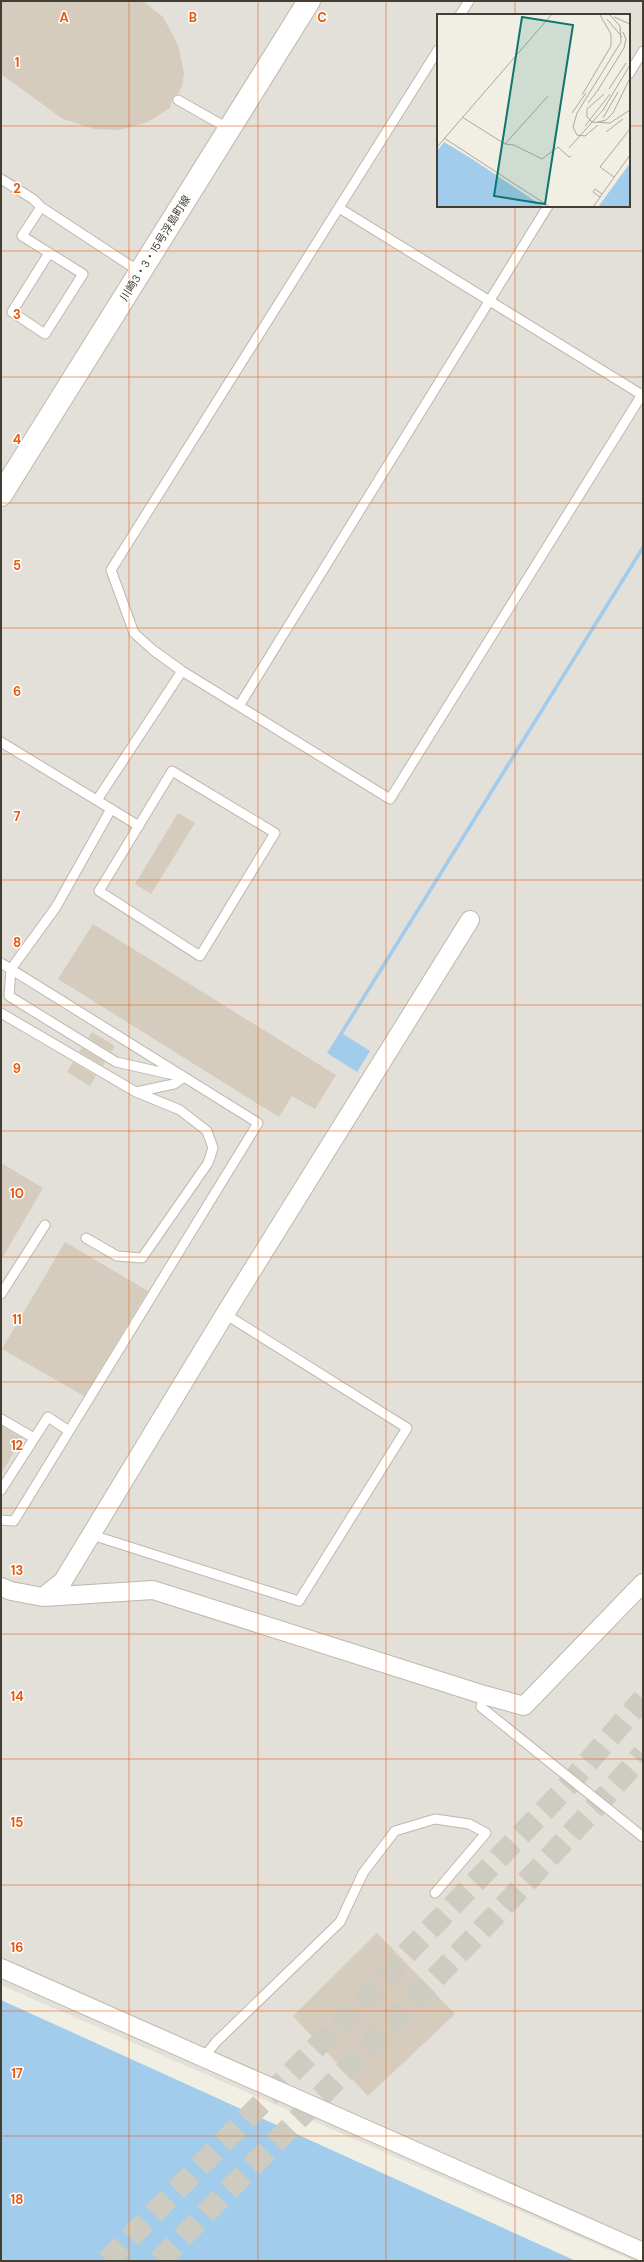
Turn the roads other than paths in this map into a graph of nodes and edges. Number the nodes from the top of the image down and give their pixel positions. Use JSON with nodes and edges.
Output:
{"nodes":[{"id":1,"x":309,"y":1,"type":"edge"},
{"id":2,"x":469,"y":1,"type":"edge"},
{"id":3,"x":461,"y":14,"type":"edge"},
{"id":4,"x":643,"y":51,"type":"edge"},
{"id":5,"x":437,"y":52,"type":"edge"},
{"id":6,"x":630,"y":72,"type":"edge"},
{"id":7,"x":178,"y":100,"type":"dead end"},
{"id":8,"x":229,"y":129,"type":"junction"},
{"id":9,"x":1,"y":179,"type":"edge"},
{"id":10,"x":41,"y":207,"type":"junction"},
{"id":11,"x":547,"y":207,"type":"edge"},
{"id":12,"x":339,"y":208,"type":"junction"},
{"id":13,"x":49,"y":253,"type":"junction"},
{"id":14,"x":140,"y":272,"type":"junction"},
{"id":15,"x":489,"y":301,"type":"junction"},
{"id":16,"x":642,"y":394,"type":"edge"},
{"id":17,"x":1,"y":495,"type":"edge"},
{"id":18,"x":182,"y":671,"type":"junction"},
{"id":19,"x":239,"y":706,"type":"junction"},
{"id":20,"x":1,"y":742,"type":"edge"},
{"id":21,"x":97,"y":800,"type":"junction"},
{"id":22,"x":111,"y":809,"type":"junction"},
{"id":23,"x":139,"y":826,"type":"junction"},
{"id":24,"x":470,"y":920,"type":"dead end"},
{"id":25,"x":1,"y":963,"type":"edge"},
{"id":26,"x":12,"y":969,"type":"junction"},
{"id":27,"x":1,"y":1013,"type":"edge"},
{"id":28,"x":184,"y":1077,"type":"junction"},
{"id":29,"x":136,"y":1092,"type":"junction"},
{"id":30,"x":44,"y":1225,"type":"dead end"},
{"id":31,"x":86,"y":1238,"type":"dead end"},
{"id":32,"x":1,"y":1294,"type":"edge"},
{"id":33,"x":225,"y":1314,"type":"junction"},
{"id":34,"x":1,"y":1419,"type":"edge"},
{"id":35,"x":69,"y":1431,"type":"junction"},
{"id":36,"x":34,"y":1438,"type":"junction"},
{"id":37,"x":1,"y":1490,"type":"edge"},
{"id":38,"x":1,"y":1520,"type":"edge"},
{"id":39,"x":92,"y":1535,"type":"junction"},
{"id":40,"x":643,"y":1583,"type":"edge"},
{"id":41,"x":1,"y":1587,"type":"edge"},
{"id":42,"x":43,"y":1597,"type":"junction"},
{"id":43,"x":484,"y":1695,"type":"junction"},
{"id":44,"x":643,"y":1837,"type":"edge"},
{"id":45,"x":436,"y":1893,"type":"dead end"},
{"id":46,"x":1,"y":1968,"type":"edge"},
{"id":47,"x":203,"y":2058,"type":"junction"},
{"id":48,"x":643,"y":2252,"type":"edge"}],
"edges":[{"from":1,"to":8,"type":"street","name":"川崎3・3・15号浮島町線"},
{"from":2,"to":3,"type":"lane"},
{"from":4,"to":6,"type":"lane"},
{"from":5,"to":12,"type":"lane"},
{"from":7,"to":8,"type":"lane"},
{"from":8,"to":14,"type":"street","name":"川崎3・3・15号浮島町線"},
{"from":9,"to":10,"type":"lane"},
{"from":10,"to":13,"type":"lane"},
{"from":10,"to":14,"type":"lane"},
{"from":11,"to":15,"type":"lane"},
{"from":12,"to":15,"type":"lane"},
{"from":12,"to":18,"type":"lane"},
{"from":13,"to":13,"type":"lane"},
{"from":14,"to":17,"type":"street","name":"川崎3・3・15号浮島町線"},
{"from":15,"to":16,"type":"lane"},
{"from":15,"to":19,"type":"lane"},
{"from":16,"to":19,"type":"lane"},
{"from":18,"to":19,"type":"lane"},
{"from":18,"to":21,"type":"lane"},
{"from":20,"to":21,"type":"lane"},
{"from":21,"to":22,"type":"lane"},
{"from":22,"to":23,"type":"lane"},
{"from":22,"to":26,"type":"lane"},
{"from":23,"to":23,"type":"lane"},
{"from":24,"to":33,"type":"street"},
{"from":25,"to":26,"type":"lane"},
{"from":26,"to":28,"type":"lane"},
{"from":26,"to":28,"type":"lane"},
{"from":27,"to":29,"type":"lane"},
{"from":28,"to":29,"type":"lane"},
{"from":28,"to":35,"type":"lane"},
{"from":29,"to":31,"type":"lane"},
{"from":30,"to":32,"type":"lane"},
{"from":33,"to":39,"type":"street"},
{"from":33,"to":39,"type":"lane"},
{"from":34,"to":36,"type":"lane"},
{"from":35,"to":36,"type":"lane"},
{"from":35,"to":38,"type":"lane"},
{"from":36,"to":37,"type":"lane"},
{"from":39,"to":42,"type":"street"},
{"from":40,"to":43,"type":"street"},
{"from":41,"to":42,"type":"street"},
{"from":42,"to":43,"type":"street"},
{"from":43,"to":44,"type":"lane"},
{"from":45,"to":47,"type":"lane"},
{"from":46,"to":47,"type":"street"},
{"from":47,"to":48,"type":"street"}]}
